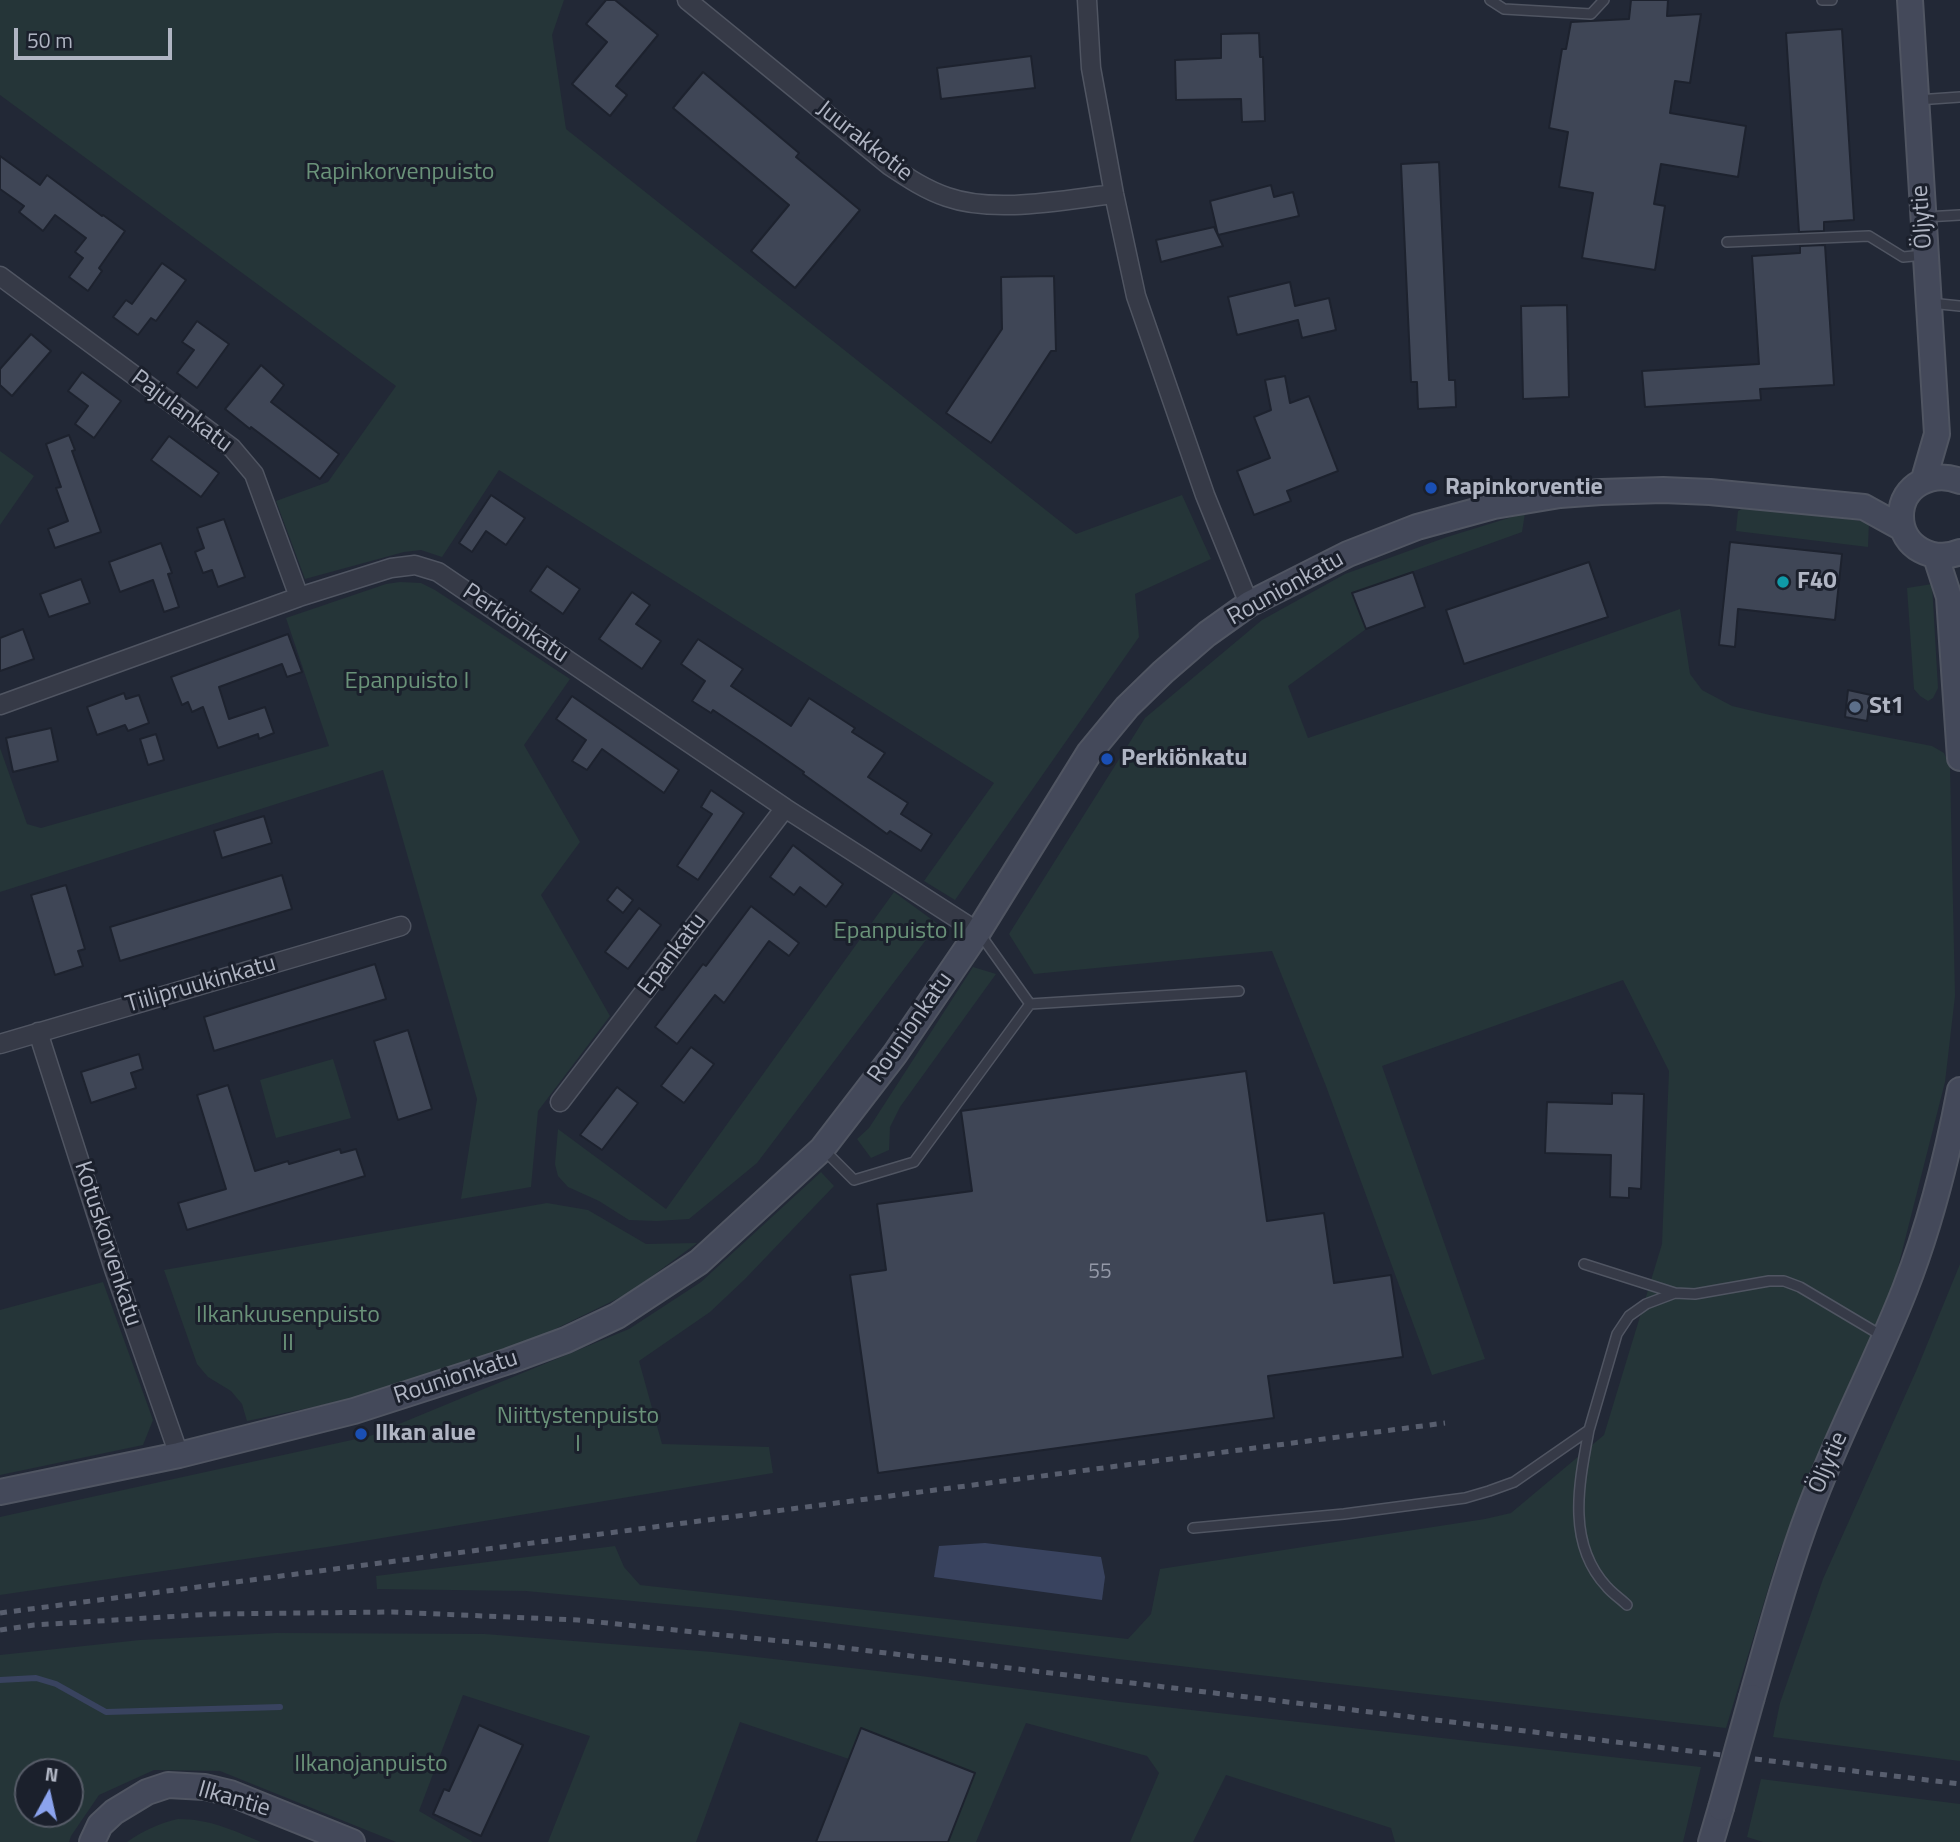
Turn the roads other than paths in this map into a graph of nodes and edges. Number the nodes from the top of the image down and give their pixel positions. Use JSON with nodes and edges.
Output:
{"nodes":[{"id":1,"x":687,"y":0,"type":"edge"},
{"id":2,"x":1087,"y":0,"type":"edge"},
{"id":3,"x":1490,"y":0,"type":"edge"},
{"id":4,"x":1604,"y":0,"type":"edge"},
{"id":5,"x":1822,"y":0,"type":"edge"},
{"id":6,"x":1832,"y":0,"type":"edge"},
{"id":7,"x":1910,"y":0,"type":"edge"},
{"id":8,"x":1960,"y":97,"type":"edge"},
{"id":9,"x":1915,"y":100,"type":"junction"},
{"id":10,"x":1114,"y":194,"type":"junction"},
{"id":11,"x":1960,"y":215,"type":"edge"},
{"id":12,"x":1923,"y":217,"type":"junction"},
{"id":13,"x":1727,"y":242,"type":"dead end"},
{"id":14,"x":1926,"y":255,"type":"junction"},
{"id":15,"x":0,"y":276,"type":"edge"},
{"id":16,"x":1929,"y":302,"type":"junction"},
{"id":17,"x":1960,"y":306,"type":"edge"},
{"id":18,"x":1937,"y":434,"type":"junction"},
{"id":19,"x":1959,"y":480,"type":"edge"},
{"id":20,"x":1916,"y":487,"type":"junction"},
{"id":21,"x":1864,"y":507,"type":"junction"},
{"id":22,"x":1902,"y":528,"type":"junction"},
{"id":23,"x":1951,"y":554,"type":"edge"},
{"id":24,"x":299,"y":597,"type":"junction"},
{"id":25,"x":1249,"y":604,"type":"junction"},
{"id":26,"x":0,"y":705,"type":"edge"},
{"id":27,"x":1960,"y":758,"type":"edge"},
{"id":28,"x":785,"y":807,"type":"junction"},
{"id":29,"x":401,"y":926,"type":"dead end"},
{"id":30,"x":978,"y":932,"type":"junction"},
{"id":31,"x":1239,"y":991,"type":"dead end"},
{"id":32,"x":1030,"y":1004,"type":"junction"},
{"id":33,"x":38,"y":1032,"type":"junction"},
{"id":34,"x":0,"y":1044,"type":"edge"},
{"id":35,"x":1960,"y":1090,"type":"edge"},
{"id":36,"x":560,"y":1102,"type":"dead end"},
{"id":37,"x":822,"y":1149,"type":"junction"},
{"id":38,"x":1584,"y":1264,"type":"dead end"},
{"id":39,"x":1675,"y":1293,"type":"junction"},
{"id":40,"x":1885,"y":1338,"type":"junction"},
{"id":41,"x":1589,"y":1430,"type":"junction"},
{"id":42,"x":179,"y":1455,"type":"junction"},
{"id":43,"x":0,"y":1492,"type":"edge"},
{"id":44,"x":1193,"y":1528,"type":"dead end"},
{"id":45,"x":1628,"y":1605,"type":"dead end"},
{"id":46,"x":92,"y":1842,"type":"edge"},
{"id":47,"x":352,"y":1842,"type":"edge"},
{"id":48,"x":1711,"y":1842,"type":"edge"}],
"edges":[{"from":1,"to":10,"type":"street","name":"Juurakkotie"},
{"from":2,"to":10,"type":"street"},
{"from":3,"to":4,"type":"lane"},
{"from":5,"to":6,"type":"lane"},
{"from":7,"to":9,"type":"main road","name":"Öljytie"},
{"from":8,"to":9,"type":"lane"},
{"from":9,"to":12,"type":"main road","name":"Öljytie"},
{"from":10,"to":25,"type":"street"},
{"from":11,"to":12,"type":"lane"},
{"from":12,"to":14,"type":"main road","name":"Öljytie"},
{"from":13,"to":14,"type":"lane"},
{"from":14,"to":16,"type":"main road","name":"Öljytie"},
{"from":15,"to":24,"type":"street","name":"Pajulankatu"},
{"from":16,"to":17,"type":"lane"},
{"from":16,"to":18,"type":"main road","name":"Öljytie"},
{"from":18,"to":19,"type":"main road","name":"Öljytie"},
{"from":18,"to":20,"type":"main road","name":"Öljytie"},
{"from":19,"to":20,"type":"main road","name":"Rounionkatu"},
{"from":20,"to":21,"type":"main road","name":"Rounionkatu"},
{"from":20,"to":22,"type":"main road","name":"Öljytie"},
{"from":21,"to":22,"type":"main road","name":"Rounionkatu"},
{"from":21,"to":25,"type":"main road","name":"Rounionkatu"},
{"from":22,"to":23,"type":"main road","name":"Rounionkatu"},
{"from":23,"to":27,"type":"main road"},
{"from":24,"to":26,"type":"street","name":"Perkiönkatu"},
{"from":24,"to":28,"type":"street","name":"Perkiönkatu"},
{"from":25,"to":30,"type":"main road","name":"Rounionkatu"},
{"from":28,"to":30,"type":"street","name":"Perkiönkatu"},
{"from":28,"to":36,"type":"street","name":"Epankatu"},
{"from":29,"to":33,"type":"street","name":"Tiilipruukinkatu"},
{"from":30,"to":32,"type":"lane"},
{"from":30,"to":37,"type":"main road","name":"Rounionkatu"},
{"from":31,"to":32,"type":"lane"},
{"from":32,"to":37,"type":"lane"},
{"from":33,"to":34,"type":"street","name":"Tiilipruukinkatu"},
{"from":33,"to":42,"type":"street","name":"Kotuskorvenkatu"},
{"from":35,"to":40,"type":"main road","name":"Öljytie"},
{"from":37,"to":42,"type":"main road","name":"Rounionkatu"},
{"from":38,"to":39,"type":"lane"},
{"from":39,"to":40,"type":"lane"},
{"from":39,"to":41,"type":"lane"},
{"from":40,"to":48,"type":"main road","name":"Öljytie","bridge":true},
{"from":41,"to":44,"type":"lane"},
{"from":41,"to":45,"type":"lane"},
{"from":42,"to":43,"type":"main road","name":"Rounionkatu"},
{"from":46,"to":47,"type":"main road","name":"Ilkantie"}]}
